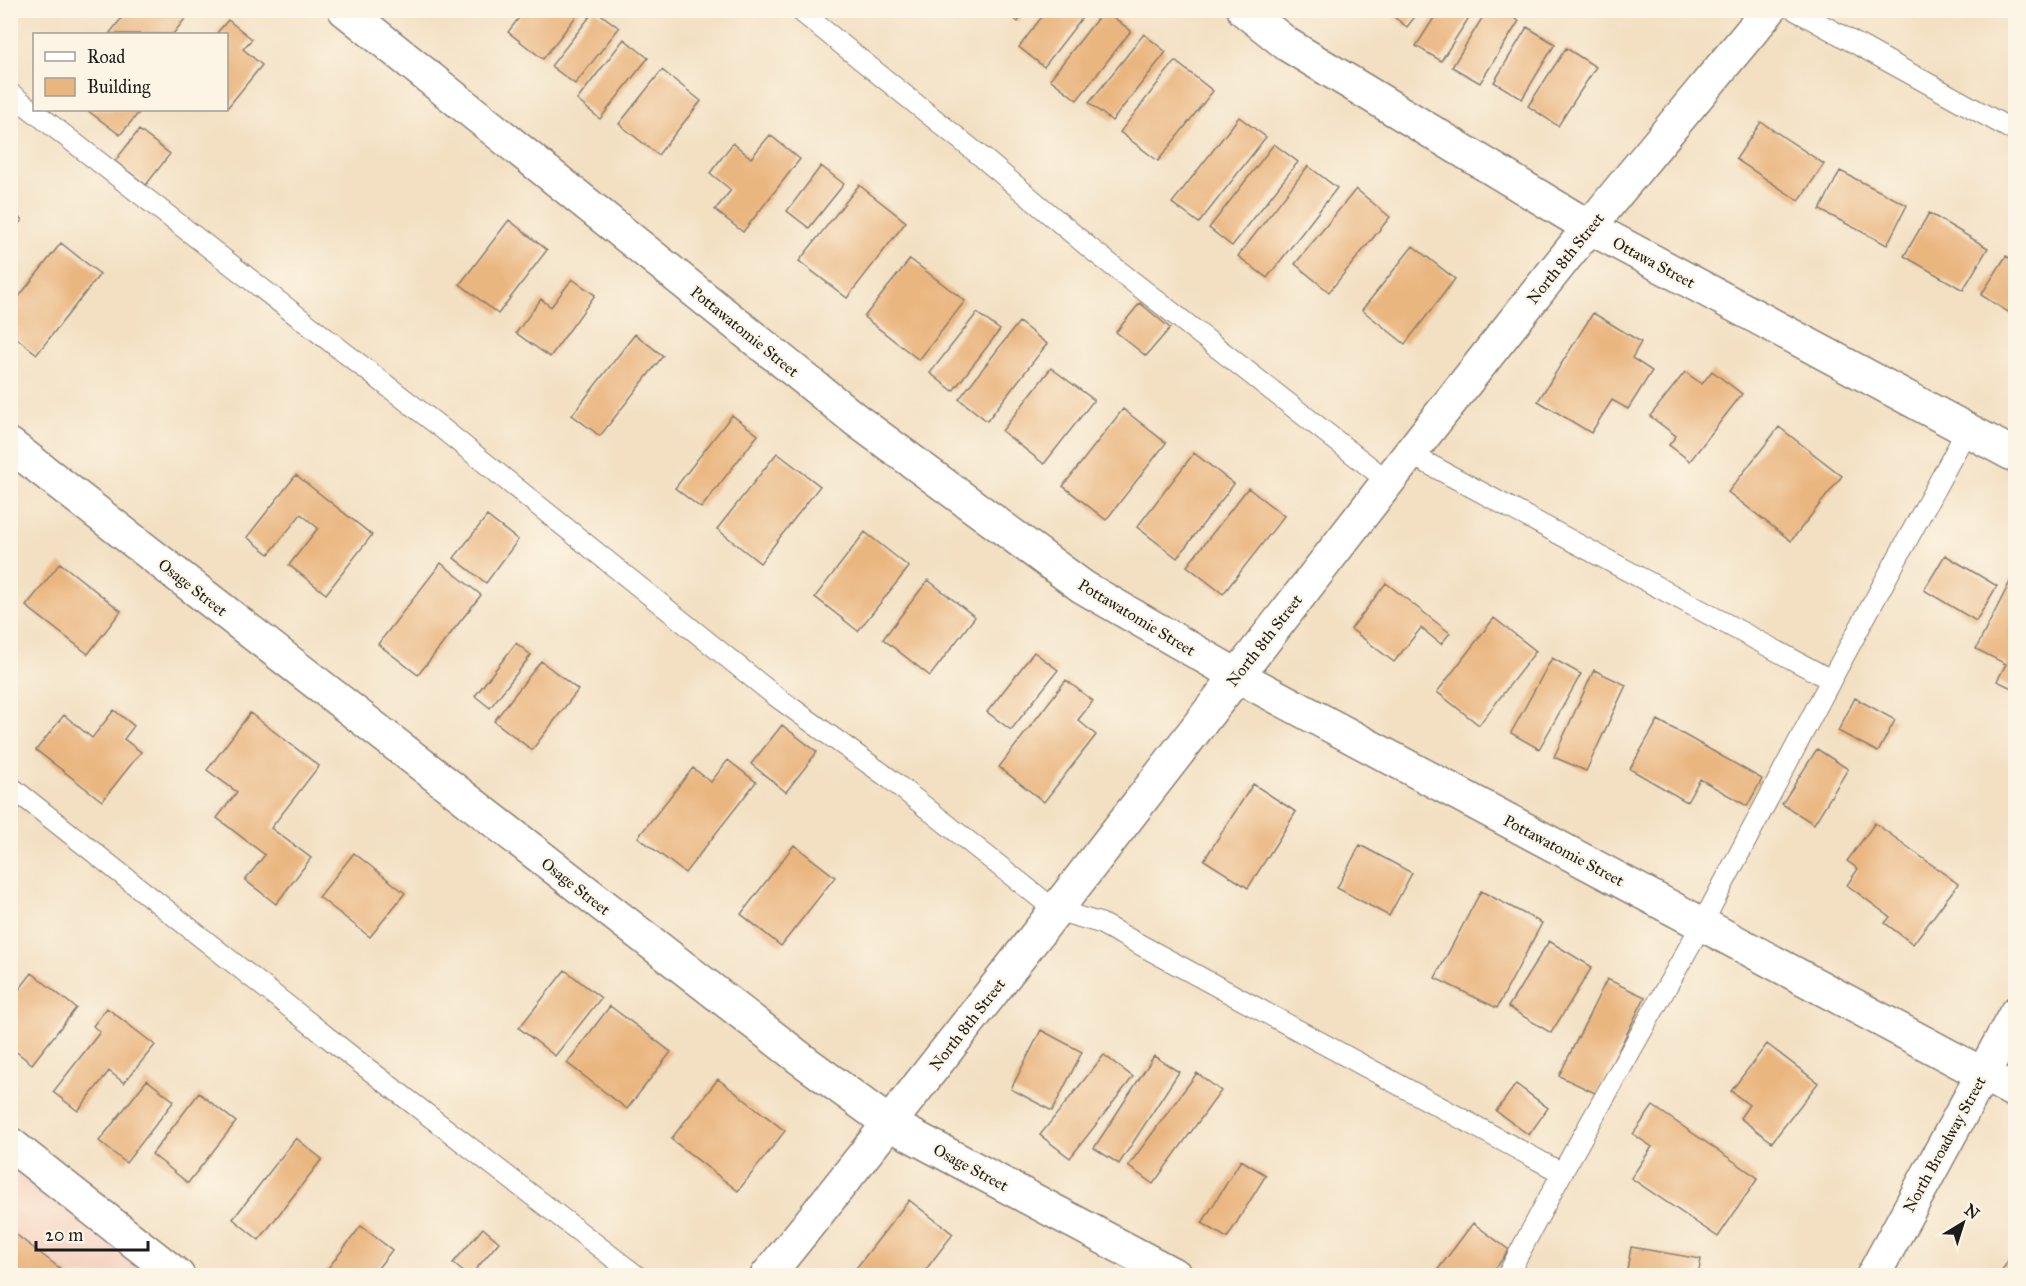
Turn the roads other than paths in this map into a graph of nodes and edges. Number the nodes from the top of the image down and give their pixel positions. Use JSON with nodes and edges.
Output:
{"nodes":[{"id":1,"x":345,"y":10,"type":"edge"},
{"id":2,"x":800,"y":10,"type":"edge"},
{"id":3,"x":1244,"y":10,"type":"edge"},
{"id":4,"x":1769,"y":10,"type":"edge"},
{"id":5,"x":1795,"y":10,"type":"edge"},
{"id":6,"x":10,"y":93,"type":"edge"},
{"id":7,"x":33,"y":111,"type":"edge"},
{"id":8,"x":33,"y":111,"type":"edge"},
{"id":9,"x":2016,"y":132,"type":"edge"},
{"id":10,"x":1589,"y":227,"type":"junction"},
{"id":11,"x":1967,"y":430,"type":"junction"},
{"id":12,"x":10,"y":445,"type":"edge"},
{"id":13,"x":1410,"y":454,"type":"junction"},
{"id":14,"x":2016,"y":456,"type":"edge"},
{"id":15,"x":1389,"y":482,"type":"junction"},
{"id":16,"x":1236,"y":675,"type":"junction"},
{"id":17,"x":1831,"y":680,"type":"junction"},
{"id":18,"x":10,"y":786,"type":"edge"},
{"id":19,"x":1054,"y":910,"type":"junction"},
{"id":20,"x":1702,"y":924,"type":"junction"},
{"id":21,"x":2016,"y":1013,"type":"edge"},
{"id":22,"x":1982,"y":1074,"type":"junction"},
{"id":23,"x":2016,"y":1092,"type":"edge"},
{"id":24,"x":890,"y":1124,"type":"junction"},
{"id":25,"x":10,"y":1144,"type":"edge"},
{"id":26,"x":1562,"y":1173,"type":"junction"},
{"id":27,"x":178,"y":1275,"type":"edge"},
{"id":28,"x":637,"y":1275,"type":"edge"},
{"id":29,"x":767,"y":1275,"type":"edge"},
{"id":30,"x":1176,"y":1275,"type":"edge"},
{"id":31,"x":1507,"y":1275,"type":"edge"},
{"id":32,"x":1873,"y":1275,"type":"edge"}],
"edges":[{"from":1,"to":16,"type":"street","name":"Pottawatomie Street"},
{"from":2,"to":15,"type":"lane"},
{"from":3,"to":10,"type":"street","name":"Ottawa Street"},
{"from":4,"to":10,"type":"street","name":"North 8th Street"},
{"from":5,"to":9,"type":"lane"},
{"from":6,"to":7,"type":"lane"},
{"from":8,"to":19,"type":"lane"},
{"from":10,"to":11,"type":"street","name":"Ottawa Street"},
{"from":10,"to":13,"type":"street","name":"North 8th Street"},
{"from":11,"to":14,"type":"street","name":"Ottawa Street"},
{"from":11,"to":17,"type":"lane"},
{"from":12,"to":24,"type":"street","name":"Osage Street"},
{"from":13,"to":15,"type":"street","name":"North 8th Street"},
{"from":13,"to":17,"type":"lane"},
{"from":15,"to":16,"type":"street","name":"North 8th Street"},
{"from":16,"to":19,"type":"street","name":"North 8th Street"},
{"from":16,"to":20,"type":"street","name":"Pottawatomie Street"},
{"from":17,"to":20,"type":"lane"},
{"from":18,"to":28,"type":"lane"},
{"from":19,"to":24,"type":"street","name":"North 8th Street"},
{"from":19,"to":26,"type":"lane"},
{"from":20,"to":22,"type":"street","name":"Pottawatomie Street"},
{"from":20,"to":26,"type":"lane"},
{"from":21,"to":22,"type":"street","name":"North Broadway Street"},
{"from":22,"to":23,"type":"street","name":"Pottawatomie Street"},
{"from":22,"to":32,"type":"street","name":"North Broadway Street"},
{"from":24,"to":29,"type":"street","name":"North 8th Street"},
{"from":24,"to":30,"type":"street","name":"Osage Street"},
{"from":25,"to":27,"type":"street"},
{"from":26,"to":31,"type":"lane"}]}
